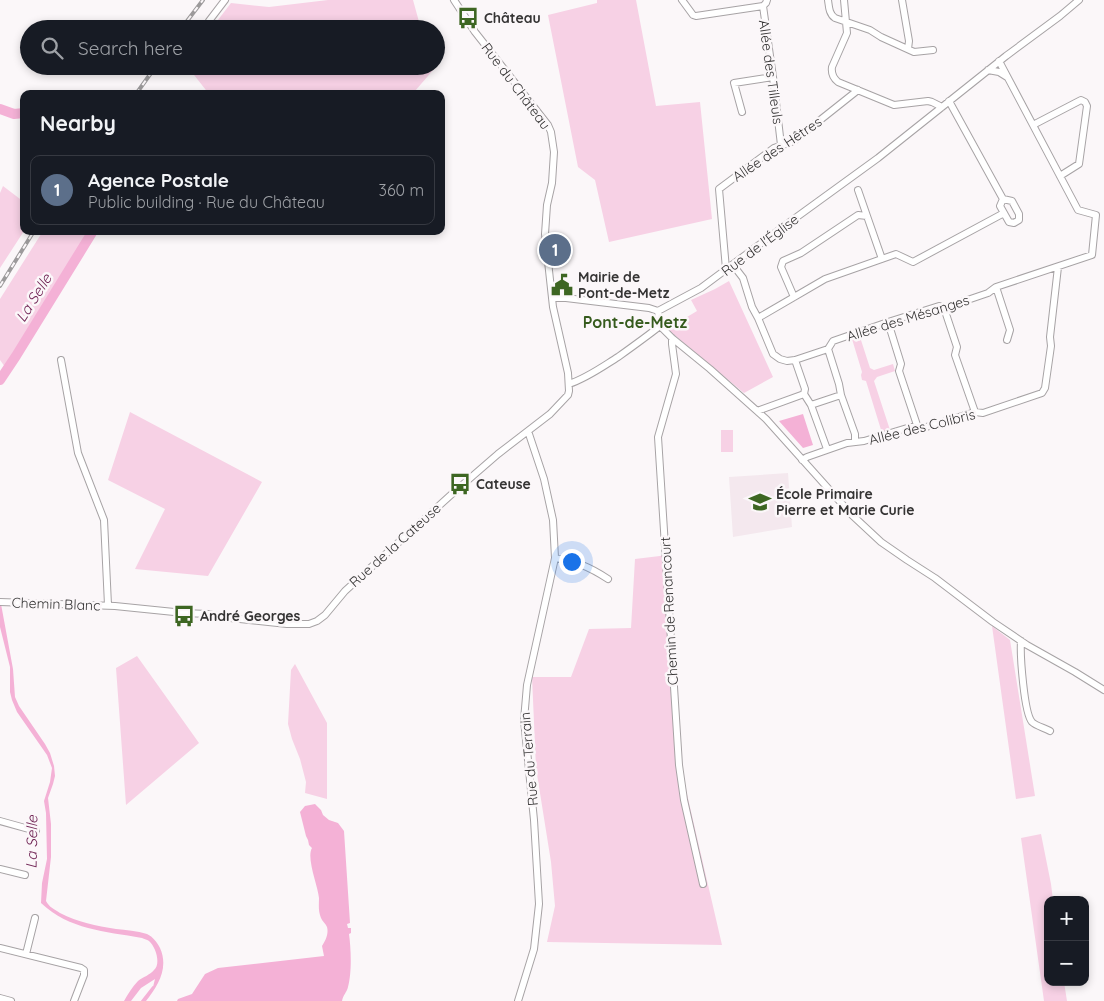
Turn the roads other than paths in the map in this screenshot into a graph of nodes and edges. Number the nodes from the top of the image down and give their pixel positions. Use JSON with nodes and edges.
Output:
{"nodes":[{"id":1,"x":225,"y":0,"type":"edge"},
{"id":2,"x":454,"y":0,"type":"edge"},
{"id":3,"x":682,"y":0,"type":"edge"},
{"id":4,"x":767,"y":0,"type":"edge"},
{"id":5,"x":828,"y":0,"type":"edge"},
{"id":6,"x":844,"y":0,"type":"edge"},
{"id":7,"x":902,"y":0,"type":"edge"},
{"id":8,"x":1079,"y":0,"type":"edge"},
{"id":9,"x":763,"y":6,"type":"junction"},
{"id":10,"x":210,"y":20,"type":"edge"},
{"id":11,"x":847,"y":22,"type":"junction"},
{"id":12,"x":908,"y":49,"type":"junction"},
{"id":13,"x":933,"y":50,"type":"dead end"},
{"id":14,"x":999,"y":61,"type":"junction"},
{"id":15,"x":988,"y":70,"type":"junction"},
{"id":16,"x":773,"y":77,"type":"junction"},
{"id":17,"x":1008,"y":78,"type":"junction"},
{"id":18,"x":858,"y":90,"type":"junction"},
{"id":19,"x":949,"y":101,"type":"junction"},
{"id":20,"x":942,"y":107,"type":"junction"},
{"id":21,"x":742,"y":112,"type":"dead end"},
{"id":22,"x":1033,"y":125,"type":"junction"},
{"id":23,"x":781,"y":145,"type":"junction"},
{"id":24,"x":1060,"y":176,"type":"junction"},
{"id":25,"x":858,"y":190,"type":"dead end"},
{"id":26,"x":1003,"y":199,"type":"junction"},
{"id":27,"x":1004,"y":213,"type":"junction"},
{"id":28,"x":867,"y":216,"type":"junction"},
{"id":29,"x":882,"y":259,"type":"junction"},
{"id":30,"x":733,"y":264,"type":"junction"},
{"id":31,"x":1058,"y":266,"type":"junction"},
{"id":32,"x":726,"y":270,"type":"junction"},
{"id":33,"x":996,"y":287,"type":"junction"},
{"id":34,"x":794,"y":297,"type":"junction"},
{"id":35,"x":552,"y":298,"type":"junction"},
{"id":36,"x":944,"y":308,"type":"junction"},
{"id":37,"x":658,"y":311,"type":"junction"},
{"id":38,"x":758,"y":318,"type":"junction"},
{"id":39,"x":888,"y":322,"type":"junction"},
{"id":40,"x":660,"y":326,"type":"junction"},
{"id":41,"x":672,"y":338,"type":"junction"},
{"id":42,"x":1007,"y":340,"type":"dead end"},
{"id":43,"x":828,"y":349,"type":"junction"},
{"id":44,"x":61,"y":360,"type":"dead end"},
{"id":45,"x":795,"y":360,"type":"junction"},
{"id":46,"x":569,"y":384,"type":"junction"},
{"id":47,"x":804,"y":394,"type":"junction"},
{"id":48,"x":841,"y":395,"type":"junction"},
{"id":49,"x":811,"y":405,"type":"junction"},
{"id":50,"x":757,"y":411,"type":"junction"},
{"id":51,"x":975,"y":412,"type":"junction"},
{"id":52,"x":917,"y":425,"type":"junction"},
{"id":53,"x":528,"y":432,"type":"junction"},
{"id":54,"x":855,"y":442,"type":"junction"},
{"id":55,"x":827,"y":449,"type":"junction"},
{"id":56,"x":802,"y":460,"type":"junction"},
{"id":57,"x":555,"y":558,"type":"junction"},
{"id":58,"x":608,"y":579,"type":"dead end"},
{"id":59,"x":2,"y":602,"type":"edge"},
{"id":60,"x":108,"y":605,"type":"junction"},
{"id":61,"x":317,"y":621,"type":"joint"},
{"id":62,"x":1021,"y":641,"type":"junction"},
{"id":63,"x":1104,"y":690,"type":"edge"},
{"id":64,"x":1050,"y":730,"type":"dead end"},
{"id":65,"x":0,"y":822,"type":"edge"},
{"id":66,"x":36,"y":832,"type":"dead end"},
{"id":67,"x":0,"y":869,"type":"edge"},
{"id":68,"x":25,"y":875,"type":"dead end"},
{"id":69,"x":703,"y":884,"type":"dead end"},
{"id":70,"x":35,"y":918,"type":"dead end"},
{"id":71,"x":0,"y":948,"type":"edge"},
{"id":72,"x":26,"y":954,"type":"junction"},
{"id":73,"x":0,"y":998,"type":"edge"},
{"id":74,"x":11,"y":1001,"type":"edge"},
{"id":75,"x":74,"y":1001,"type":"edge"},
{"id":76,"x":518,"y":1001,"type":"edge"}],
"edges":[{"from":1,"to":10,"type":"street"},
{"from":2,"to":35,"type":"street","name":"Rue du Château"},
{"from":3,"to":9,"type":"street"},
{"from":4,"to":9,"type":"street","name":"Allée des Tilleuls"},
{"from":5,"to":11,"type":"street"},
{"from":6,"to":11,"type":"street"},
{"from":7,"to":12,"type":"street"},
{"from":8,"to":14,"type":"street","name":"Rue de l'Église"},
{"from":9,"to":16,"type":"street","name":"Allée des Tilleuls"},
{"from":11,"to":12,"type":"street"},
{"from":11,"to":18,"type":"street"},
{"from":12,"to":13,"type":"street"},
{"from":14,"to":15,"type":"street","name":"Rue de l'Église"},
{"from":14,"to":17,"type":"street"},
{"from":15,"to":17,"type":"street"},
{"from":15,"to":19,"type":"street","name":"Rue de l'Église"},
{"from":16,"to":21,"type":"street"},
{"from":16,"to":23,"type":"street","name":"Allée des Tilleuls"},
{"from":17,"to":22,"type":"street"},
{"from":18,"to":20,"type":"street"},
{"from":18,"to":23,"type":"street","name":"Allée des Hêtres"},
{"from":19,"to":20,"type":"street","name":"Rue de l'Église"},
{"from":19,"to":26,"type":"street"},
{"from":20,"to":30,"type":"street","name":"Rue de l'Église"},
{"from":22,"to":24,"type":"street"},
{"from":22,"to":24,"type":"street"},
{"from":23,"to":32,"type":"street","name":"Allée des Hêtres"},
{"from":24,"to":31,"type":"street","name":"Allée des Mésanges"},
{"from":25,"to":28,"type":"street"},
{"from":26,"to":27,"type":"street"},
{"from":26,"to":27,"type":"street"},
{"from":27,"to":29,"type":"street"},
{"from":28,"to":29,"type":"street"},
{"from":28,"to":34,"type":"street"},
{"from":29,"to":34,"type":"street"},
{"from":30,"to":32,"type":"street","name":"Rue de l'Église"},
{"from":30,"to":38,"type":"street"},
{"from":31,"to":33,"type":"street","name":"Allée des Mésanges"},
{"from":31,"to":51,"type":"street","name":"Allée des Colibris"},
{"from":32,"to":37,"type":"street","name":"Rue de l'Église"},
{"from":33,"to":36,"type":"street","name":"Allée des Mésanges"},
{"from":33,"to":42,"type":"street"},
{"from":34,"to":38,"type":"street"},
{"from":35,"to":37,"type":"street"},
{"from":35,"to":46,"type":"street","name":"Rue du Château"},
{"from":36,"to":39,"type":"street","name":"Allée des Mésanges"},
{"from":36,"to":51,"type":"street"},
{"from":37,"to":40,"type":"street"},
{"from":38,"to":45,"type":"street"},
{"from":39,"to":43,"type":"street","name":"Allée des Mésanges"},
{"from":39,"to":52,"type":"street"},
{"from":40,"to":41,"type":"street"},
{"from":40,"to":46,"type":"street"},
{"from":41,"to":50,"type":"street"},
{"from":41,"to":69,"type":"street","name":"Chemin de Renancourt"},
{"from":43,"to":45,"type":"street","name":"Allée des Mésanges"},
{"from":43,"to":48,"type":"street"},
{"from":44,"to":60,"type":"street"},
{"from":45,"to":47,"type":"street"},
{"from":46,"to":53,"type":"street","name":"Rue de la Cateuse"},
{"from":47,"to":49,"type":"street"},
{"from":47,"to":50,"type":"street"},
{"from":48,"to":49,"type":"street"},
{"from":48,"to":54,"type":"street"},
{"from":49,"to":55,"type":"street"},
{"from":50,"to":56,"type":"street"},
{"from":51,"to":52,"type":"street","name":"Allée des Colibris"},
{"from":52,"to":54,"type":"street","name":"Allée des Colibris"},
{"from":53,"to":57,"type":"street","name":"Rue du Terrain"},
{"from":53,"to":61,"type":"street","name":"Rue de la Cateuse"},
{"from":54,"to":55,"type":"street","name":"Allée des Colibris"},
{"from":55,"to":56,"type":"street","name":"Allée des Colibris"},
{"from":56,"to":62,"type":"street"},
{"from":57,"to":58,"type":"street"},
{"from":57,"to":76,"type":"street","name":"Rue du Terrain"},
{"from":59,"to":60,"type":"street","name":"Chemin Blanc"},
{"from":60,"to":61,"type":"street","name":"Chemin Blanc"},
{"from":62,"to":63,"type":"street"},
{"from":62,"to":64,"type":"street"},
{"from":65,"to":66,"type":"street"},
{"from":67,"to":68,"type":"street"},
{"from":70,"to":72,"type":"street"},
{"from":71,"to":72,"type":"street"},
{"from":72,"to":75,"type":"street"},
{"from":73,"to":74,"type":"street"}]}
